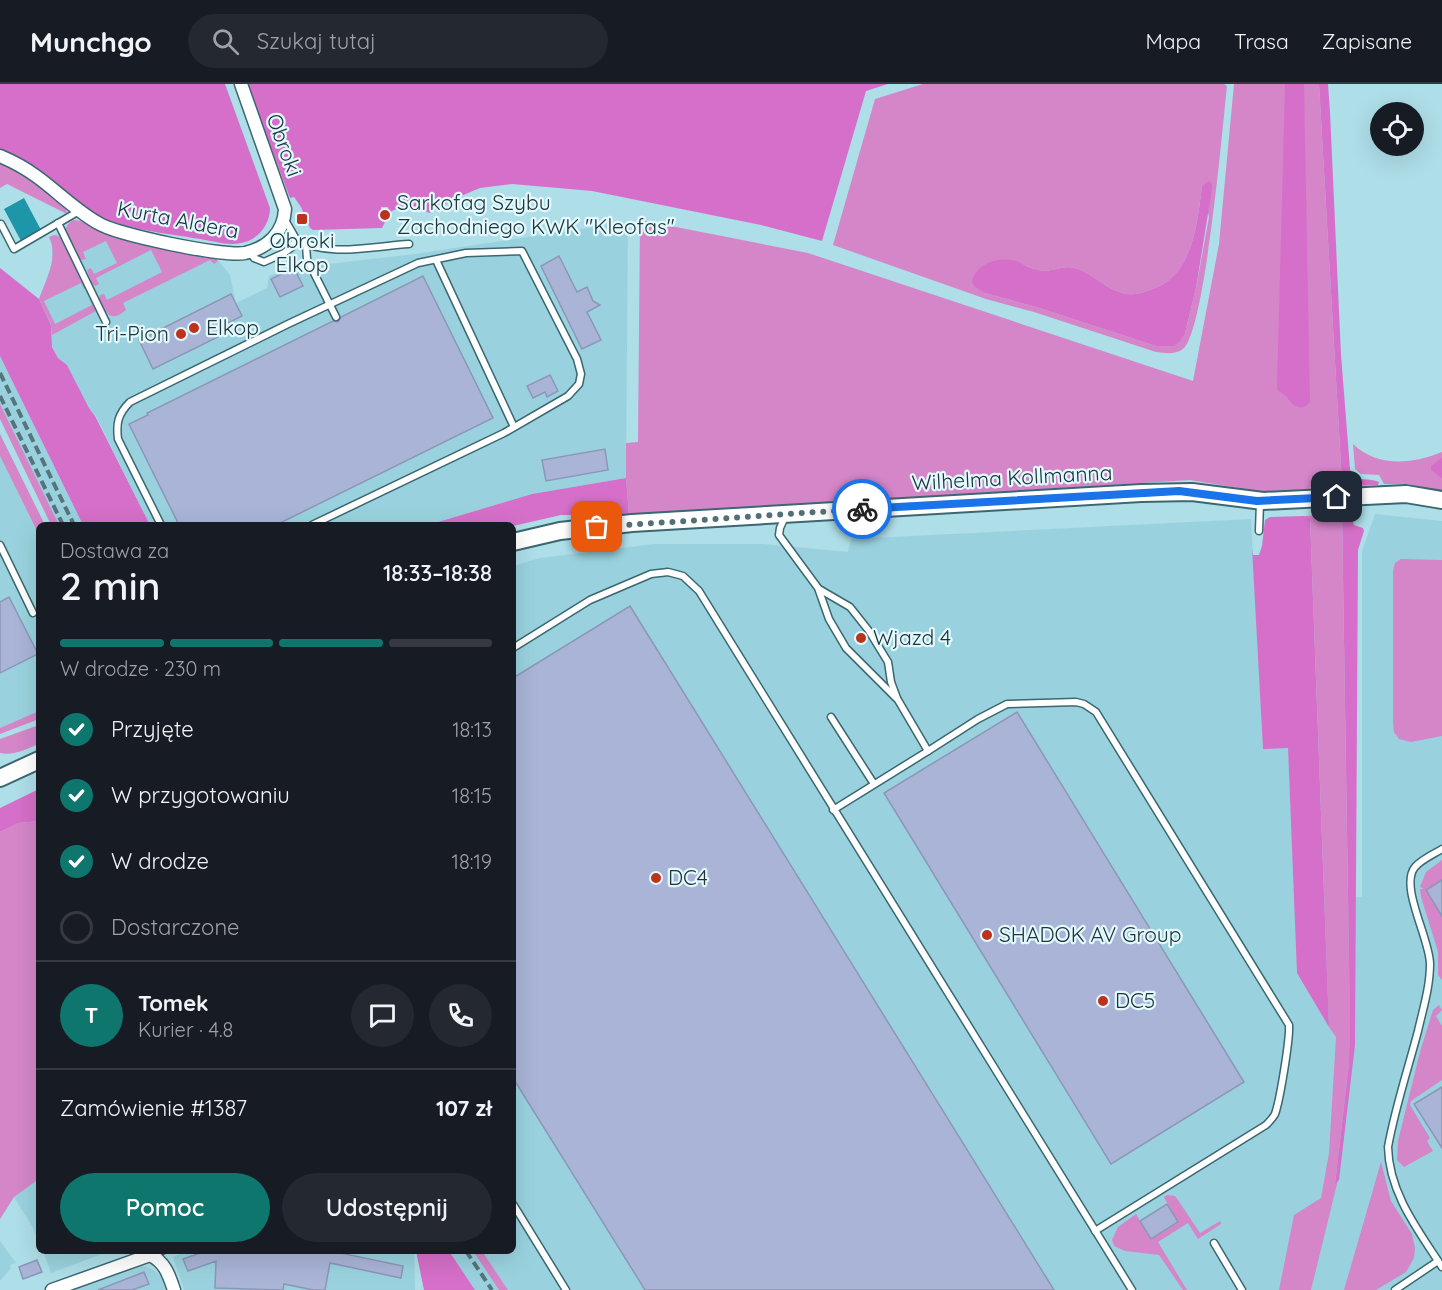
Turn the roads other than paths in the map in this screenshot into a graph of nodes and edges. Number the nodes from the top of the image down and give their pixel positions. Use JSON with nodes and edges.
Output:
{"nodes":[{"id":1,"x":241,"y":84,"type":"edge"},
{"id":2,"x":0,"y":156,"type":"edge"},
{"id":3,"x":80,"y":211,"type":"junction"},
{"id":4,"x":285,"y":220,"type":"junction"},
{"id":5,"x":58,"y":223,"type":"junction"},
{"id":6,"x":1,"y":224,"type":"edge"},
{"id":7,"x":296,"y":239,"type":"junction"},
{"id":8,"x":409,"y":244,"type":"dead end"},
{"id":9,"x":306,"y":245,"type":"junction"},
{"id":10,"x":250,"y":252,"type":"junction"},
{"id":11,"x":436,"y":260,"type":"junction"},
{"id":12,"x":329,"y":305,"type":"junction"},
{"id":13,"x":336,"y":317,"type":"dead end"},
{"id":14,"x":106,"y":322,"type":"dead end"},
{"id":15,"x":514,"y":427,"type":"junction"},
{"id":16,"x":1260,"y":501,"type":"junction"},
{"id":17,"x":1442,"y":501,"type":"edge"},
{"id":18,"x":786,"y":514,"type":"junction"},
{"id":19,"x":160,"y":522,"type":"edge"},
{"id":20,"x":318,"y":522,"type":"edge"},
{"id":21,"x":1259,"y":531,"type":"dead end"},
{"id":22,"x":516,"y":541,"type":"edge"},
{"id":23,"x":0,"y":545,"type":"edge"},
{"id":24,"x":818,"y":588,"type":"junction"},
{"id":25,"x":33,"y":613,"type":"dead end"},
{"id":26,"x":516,"y":646,"type":"edge"},
{"id":27,"x":898,"y":700,"type":"junction"},
{"id":28,"x":831,"y":717,"type":"dead end"},
{"id":29,"x":928,"y":751,"type":"junction"},
{"id":30,"x":36,"y":761,"type":"edge"},
{"id":31,"x":0,"y":778,"type":"edge"},
{"id":32,"x":874,"y":784,"type":"junction"},
{"id":33,"x":833,"y":810,"type":"junction"},
{"id":34,"x":1442,"y":849,"type":"edge"},
{"id":35,"x":516,"y":1209,"type":"edge"},
{"id":36,"x":1095,"y":1231,"type":"junction"},
{"id":37,"x":1214,"y":1244,"type":"dead end"},
{"id":38,"x":153,"y":1254,"type":"edge"},
{"id":39,"x":156,"y":1254,"type":"edge"},
{"id":40,"x":1440,"y":1264,"type":"edge"},
{"id":41,"x":52,"y":1290,"type":"edge"},
{"id":42,"x":174,"y":1290,"type":"edge"},
{"id":43,"x":566,"y":1290,"type":"edge"},
{"id":44,"x":1132,"y":1290,"type":"edge"},
{"id":45,"x":1242,"y":1290,"type":"edge"},
{"id":46,"x":1395,"y":1290,"type":"edge"}],
"edges":[{"from":1,"to":4,"type":"street","name":"Obroki"},
{"from":2,"to":3,"type":"street","name":"Kurta Aldera"},
{"from":3,"to":5,"type":"lane"},
{"from":3,"to":10,"type":"street","name":"Kurta Aldera"},
{"from":4,"to":7,"type":"lane"},
{"from":4,"to":10,"type":"street","name":"Kurta Aldera"},
{"from":5,"to":6,"type":"lane"},
{"from":5,"to":14,"type":"lane"},
{"from":7,"to":9,"type":"lane"},
{"from":7,"to":10,"type":"lane"},
{"from":8,"to":9,"type":"lane"},
{"from":9,"to":12,"type":"lane"},
{"from":11,"to":12,"type":"lane"},
{"from":11,"to":15,"type":"lane"},
{"from":11,"to":15,"type":"lane"},
{"from":12,"to":13,"type":"lane"},
{"from":12,"to":19,"type":"lane"},
{"from":15,"to":20,"type":"lane"},
{"from":16,"to":17,"type":"street","name":"Wilhelma Kollmanna"},
{"from":16,"to":18,"type":"street","name":"Wilhelma Kollmanna"},
{"from":16,"to":21,"type":"lane"},
{"from":18,"to":22,"type":"street","name":"Wilhelma Kollmanna"},
{"from":18,"to":24,"type":"lane"},
{"from":23,"to":25,"type":"lane"},
{"from":24,"to":27,"type":"lane"},
{"from":24,"to":27,"type":"lane"},
{"from":26,"to":33,"type":"lane"},
{"from":27,"to":29,"type":"lane"},
{"from":28,"to":32,"type":"lane"},
{"from":29,"to":32,"type":"lane"},
{"from":29,"to":36,"type":"lane"},
{"from":30,"to":31,"type":"street"},
{"from":32,"to":33,"type":"lane"},
{"from":33,"to":36,"type":"lane"},
{"from":34,"to":40,"type":"lane"},
{"from":35,"to":43,"type":"lane"},
{"from":36,"to":44,"type":"lane"},
{"from":37,"to":45,"type":"lane"},
{"from":38,"to":41,"type":"street"},
{"from":39,"to":42,"type":"street"},
{"from":40,"to":46,"type":"lane"}]}
